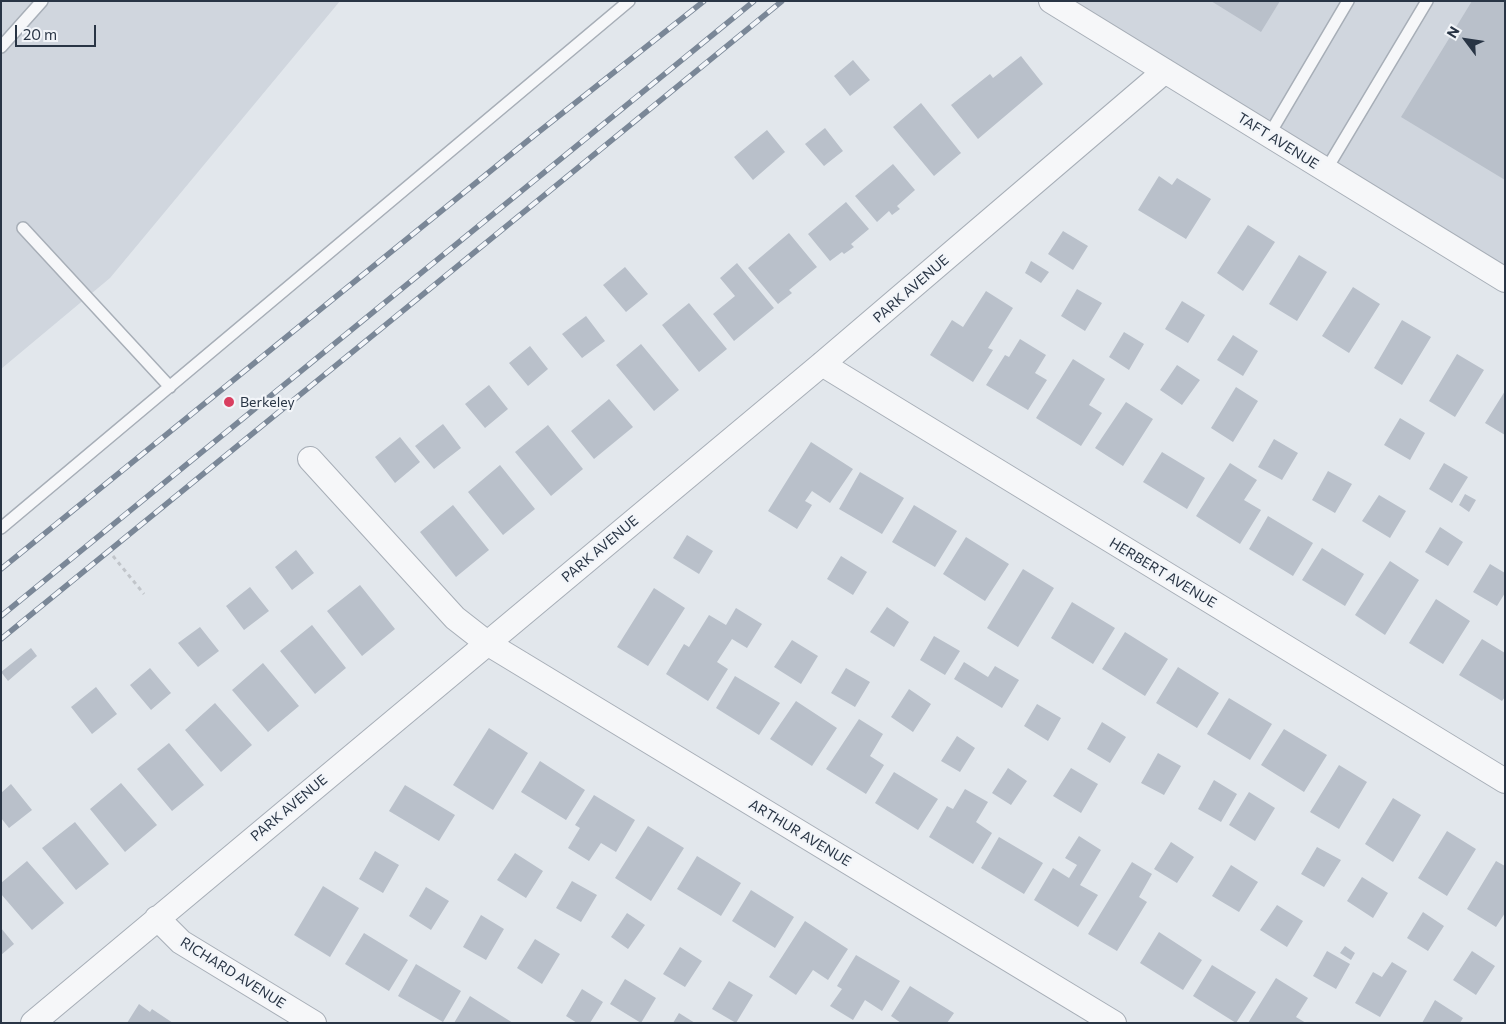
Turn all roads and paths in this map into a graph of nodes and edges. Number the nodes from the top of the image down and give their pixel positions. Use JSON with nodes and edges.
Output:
{"nodes":[{"id":1,"x":42,"y":1,"type":"edge"},
{"id":2,"x":628,"y":1,"type":"edge"},
{"id":3,"x":1051,"y":1,"type":"edge"},
{"id":4,"x":1348,"y":1,"type":"edge"},
{"id":5,"x":1427,"y":1,"type":"edge"},
{"id":6,"x":1,"y":47,"type":"edge"},
{"id":7,"x":1165,"y":71,"type":"junction"},
{"id":8,"x":1269,"y":135,"type":"junction"},
{"id":9,"x":1326,"y":170,"type":"junction"},
{"id":10,"x":22,"y":228,"type":"dead end"},
{"id":11,"x":1505,"y":280,"type":"edge"},
{"id":12,"x":822,"y":364,"type":"junction"},
{"id":13,"x":170,"y":387,"type":"junction"},
{"id":14,"x":310,"y":459,"type":"dead end"},
{"id":15,"x":1,"y":528,"type":"edge"},
{"id":16,"x":113,"y":556,"type":"dead end"},
{"id":17,"x":144,"y":594,"type":"dead end"},
{"id":18,"x":487,"y":643,"type":"junction"},
{"id":19,"x":1505,"y":781,"type":"edge"},
{"id":20,"x":157,"y":918,"type":"junction"},
{"id":21,"x":33,"y":1023,"type":"edge"},
{"id":22,"x":314,"y":1023,"type":"edge"},
{"id":23,"x":1114,"y":1023,"type":"edge"}],
"edges":[{"from":1,"to":6,"type":"lane"},
{"from":2,"to":13,"type":"lane"},
{"from":3,"to":7,"type":"street","name":"TAFT AVENUE"},
{"from":4,"to":8,"type":"lane"},
{"from":5,"to":9,"type":"lane"},
{"from":7,"to":8,"type":"street","name":"TAFT AVENUE"},
{"from":7,"to":12,"type":"street","name":"PARK AVENUE"},
{"from":8,"to":9,"type":"street","name":"TAFT AVENUE"},
{"from":9,"to":11,"type":"street","name":"TAFT AVENUE"},
{"from":10,"to":13,"type":"lane"},
{"from":12,"to":18,"type":"street","name":"PARK AVENUE"},
{"from":12,"to":19,"type":"street","name":"HERBERT AVENUE"},
{"from":13,"to":15,"type":"lane"},
{"from":14,"to":18,"type":"street","name":"ARTHUR AVENUE"},
{"from":16,"to":17,"type":"path"},
{"from":18,"to":20,"type":"street","name":"PARK AVENUE"},
{"from":18,"to":23,"type":"street","name":"ARTHUR AVENUE"},
{"from":20,"to":21,"type":"street","name":"PARK AVENUE"},
{"from":20,"to":22,"type":"street","name":"RICHARD AVENUE"}]}
